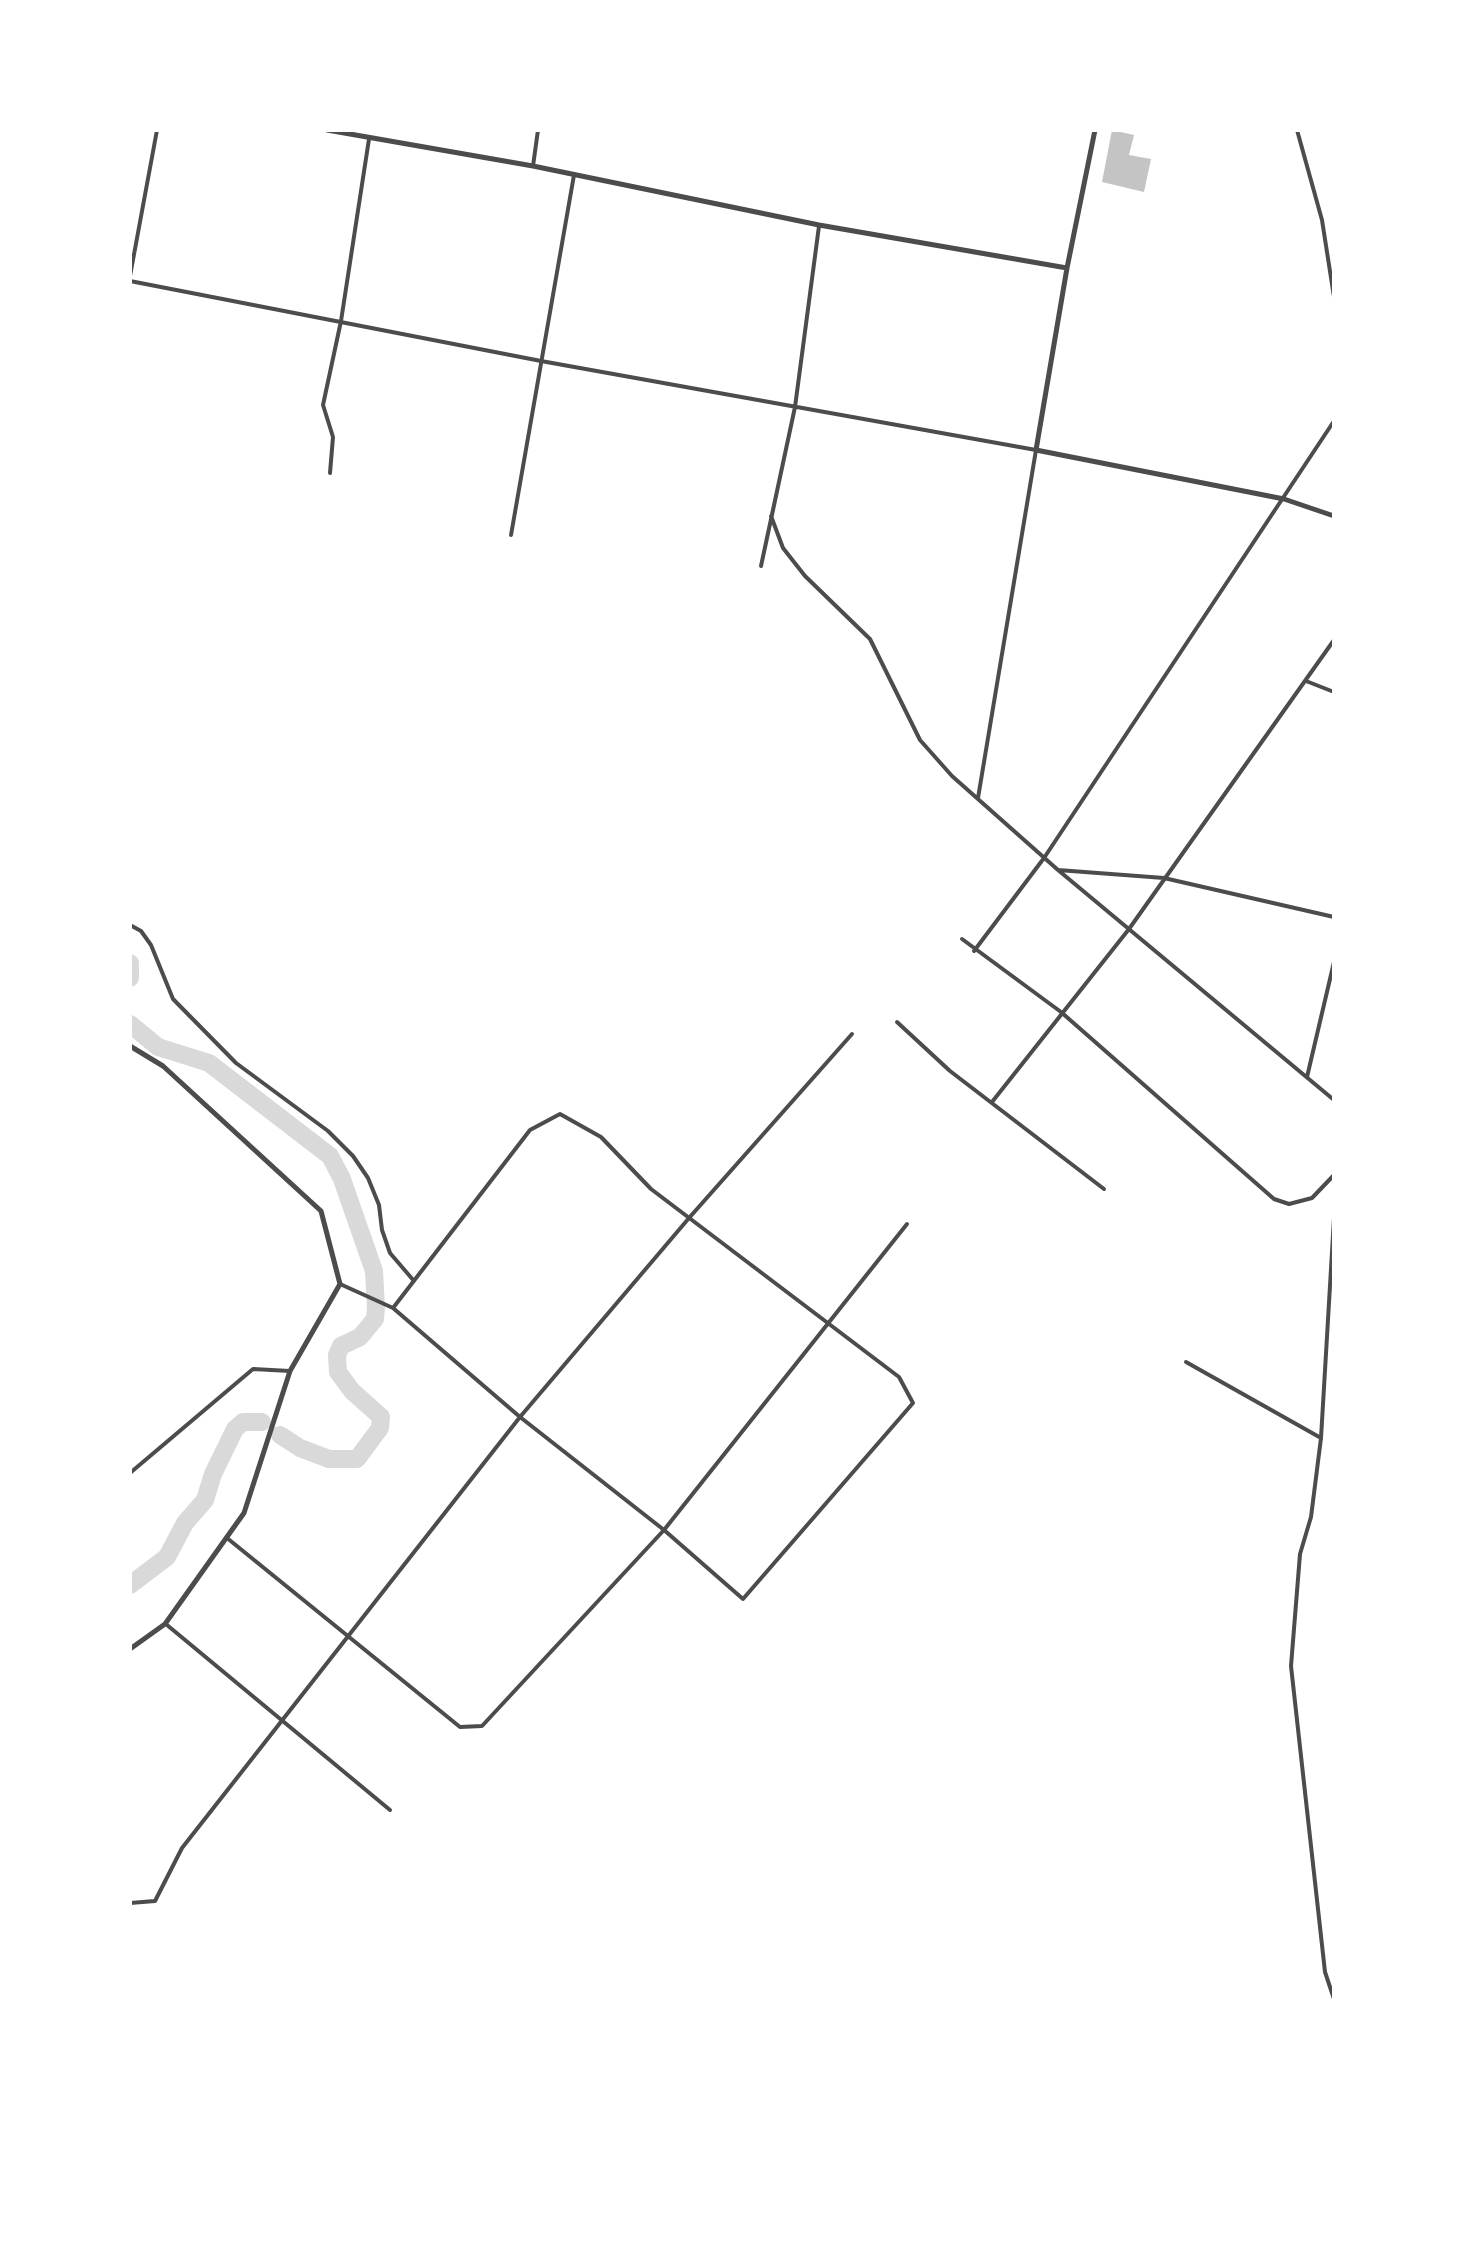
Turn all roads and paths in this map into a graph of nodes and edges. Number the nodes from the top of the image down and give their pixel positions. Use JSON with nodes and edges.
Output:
{"nodes":[{"id":1,"x":157,"y":130,"type":"edge"},
{"id":2,"x":327,"y":130,"type":"edge"},
{"id":3,"x":538,"y":130,"type":"edge"},
{"id":4,"x":1095,"y":130,"type":"edge"},
{"id":5,"x":1297,"y":130,"type":"edge"},
{"id":6,"x":369,"y":139,"type":"junction"},
{"id":7,"x":534,"y":166,"type":"junction"},
{"id":8,"x":574,"y":175,"type":"junction"},
{"id":9,"x":1322,"y":220,"type":"junction"},
{"id":10,"x":1334,"y":220,"type":"edge"},
{"id":11,"x":819,"y":225,"type":"junction"},
{"id":12,"x":1066,"y":268,"type":"junction"},
{"id":13,"x":130,"y":278,"type":"edge"},
{"id":14,"x":1334,"y":298,"type":"edge"},
{"id":15,"x":342,"y":322,"type":"junction"},
{"id":16,"x":540,"y":361,"type":"junction"},
{"id":17,"x":796,"y":407,"type":"junction"},
{"id":18,"x":1334,"y":421,"type":"edge"},
{"id":19,"x":1036,"y":450,"type":"junction"},
{"id":20,"x":330,"y":473,"type":"dead end"},
{"id":21,"x":1284,"y":500,"type":"junction"},
{"id":22,"x":772,"y":516,"type":"junction"},
{"id":23,"x":1334,"y":516,"type":"edge"},
{"id":24,"x":511,"y":534,"type":"dead end"},
{"id":25,"x":761,"y":566,"type":"dead end"},
{"id":26,"x":1334,"y":640,"type":"edge"},
{"id":27,"x":1306,"y":681,"type":"junction"},
{"id":28,"x":1334,"y":692,"type":"edge"},
{"id":29,"x":978,"y":798,"type":"junction"},
{"id":30,"x":1044,"y":858,"type":"junction"},
{"id":31,"x":1058,"y":870,"type":"junction"},
{"id":32,"x":1164,"y":878,"type":"junction"},
{"id":33,"x":1334,"y":917,"type":"edge"},
{"id":34,"x":130,"y":925,"type":"edge"},
{"id":35,"x":1129,"y":929,"type":"junction"},
{"id":36,"x":962,"y":940,"type":"dead end"},
{"id":37,"x":974,"y":951,"type":"junction"},
{"id":38,"x":1334,"y":962,"type":"edge"},
{"id":39,"x":1061,"y":1012,"type":"junction"},
{"id":40,"x":897,"y":1022,"type":"dead end"},
{"id":41,"x":852,"y":1034,"type":"dead end"},
{"id":42,"x":130,"y":1046,"type":"edge"},
{"id":43,"x":1307,"y":1077,"type":"junction"},
{"id":44,"x":1334,"y":1100,"type":"edge"},
{"id":45,"x":992,"y":1102,"type":"junction"},
{"id":46,"x":1334,"y":1175,"type":"edge"},
{"id":47,"x":1104,"y":1189,"type":"dead end"},
{"id":48,"x":688,"y":1218,"type":"junction"},
{"id":49,"x":1334,"y":1218,"type":"edge"},
{"id":50,"x":907,"y":1224,"type":"dead end"},
{"id":51,"x":414,"y":1281,"type":"junction"},
{"id":52,"x":340,"y":1284,"type":"junction"},
{"id":53,"x":393,"y":1308,"type":"junction"},
{"id":54,"x":828,"y":1324,"type":"junction"},
{"id":55,"x":1326,"y":1358,"type":"junction"},
{"id":56,"x":1186,"y":1362,"type":"dead end"},
{"id":57,"x":1333,"y":1362,"type":"edge"},
{"id":58,"x":290,"y":1371,"type":"junction"},
{"id":59,"x":520,"y":1417,"type":"junction"},
{"id":60,"x":1321,"y":1438,"type":"junction"},
{"id":61,"x":130,"y":1473,"type":"edge"},
{"id":62,"x":664,"y":1530,"type":"junction"},
{"id":63,"x":227,"y":1537,"type":"junction"},
{"id":64,"x":166,"y":1624,"type":"junction"},
{"id":65,"x":349,"y":1636,"type":"junction"},
{"id":66,"x":130,"y":1649,"type":"edge"},
{"id":67,"x":282,"y":1721,"type":"junction"},
{"id":68,"x":390,"y":1810,"type":"dead end"},
{"id":69,"x":130,"y":1903,"type":"edge"},
{"id":70,"x":1334,"y":1998,"type":"edge"}],
"edges":[{"from":1,"to":13,"type":"street"},
{"from":2,"to":6,"type":"street"},
{"from":3,"to":7,"type":"street"},
{"from":4,"to":12,"type":"street"},
{"from":5,"to":9,"type":"street"},
{"from":6,"to":7,"type":"street"},
{"from":6,"to":15,"type":"street"},
{"from":7,"to":8,"type":"street"},
{"from":8,"to":11,"type":"street"},
{"from":8,"to":16,"type":"street"},
{"from":9,"to":10,"type":"street"},
{"from":9,"to":14,"type":"street"},
{"from":11,"to":12,"type":"street"},
{"from":11,"to":17,"type":"street"},
{"from":12,"to":19,"type":"street"},
{"from":13,"to":15,"type":"street"},
{"from":15,"to":16,"type":"street"},
{"from":15,"to":20,"type":"street"},
{"from":16,"to":17,"type":"street"},
{"from":16,"to":24,"type":"street"},
{"from":17,"to":19,"type":"street"},
{"from":17,"to":22,"type":"street"},
{"from":18,"to":21,"type":"street"},
{"from":19,"to":21,"type":"street"},
{"from":19,"to":29,"type":"street"},
{"from":21,"to":23,"type":"street"},
{"from":21,"to":30,"type":"street"},
{"from":22,"to":25,"type":"street"},
{"from":22,"to":29,"type":"street"},
{"from":26,"to":27,"type":"street"},
{"from":27,"to":28,"type":"street"},
{"from":27,"to":32,"type":"street"},
{"from":29,"to":30,"type":"street"},
{"from":30,"to":31,"type":"street"},
{"from":30,"to":37,"type":"street"},
{"from":31,"to":32,"type":"street"},
{"from":31,"to":35,"type":"street"},
{"from":32,"to":33,"type":"street"},
{"from":32,"to":35,"type":"street"},
{"from":34,"to":51,"type":"street"},
{"from":35,"to":39,"type":"street"},
{"from":35,"to":43,"type":"street"},
{"from":36,"to":37,"type":"street"},
{"from":37,"to":39,"type":"street"},
{"from":38,"to":43,"type":"street"},
{"from":39,"to":45,"type":"street"},
{"from":39,"to":46,"type":"street"},
{"from":40,"to":45,"type":"street"},
{"from":41,"to":48,"type":"street"},
{"from":42,"to":52,"type":"street"},
{"from":43,"to":44,"type":"street"},
{"from":45,"to":47,"type":"street"},
{"from":48,"to":51,"type":"street"},
{"from":48,"to":54,"type":"street"},
{"from":48,"to":59,"type":"street"},
{"from":49,"to":55,"type":"street"},
{"from":50,"to":54,"type":"street"},
{"from":51,"to":53,"type":"street"},
{"from":52,"to":53,"type":"street"},
{"from":52,"to":58,"type":"street"},
{"from":53,"to":59,"type":"street"},
{"from":54,"to":62,"type":"street"},
{"from":54,"to":62,"type":"street"},
{"from":55,"to":57,"type":"street"},
{"from":55,"to":60,"type":"street"},
{"from":56,"to":60,"type":"street"},
{"from":58,"to":61,"type":"street"},
{"from":58,"to":63,"type":"street"},
{"from":59,"to":62,"type":"street"},
{"from":59,"to":65,"type":"street"},
{"from":60,"to":70,"type":"street"},
{"from":62,"to":65,"type":"street"},
{"from":63,"to":64,"type":"street"},
{"from":63,"to":65,"type":"street"},
{"from":64,"to":66,"type":"street"},
{"from":64,"to":67,"type":"street"},
{"from":65,"to":67,"type":"street"},
{"from":67,"to":68,"type":"street"},
{"from":67,"to":69,"type":"street"}]}
